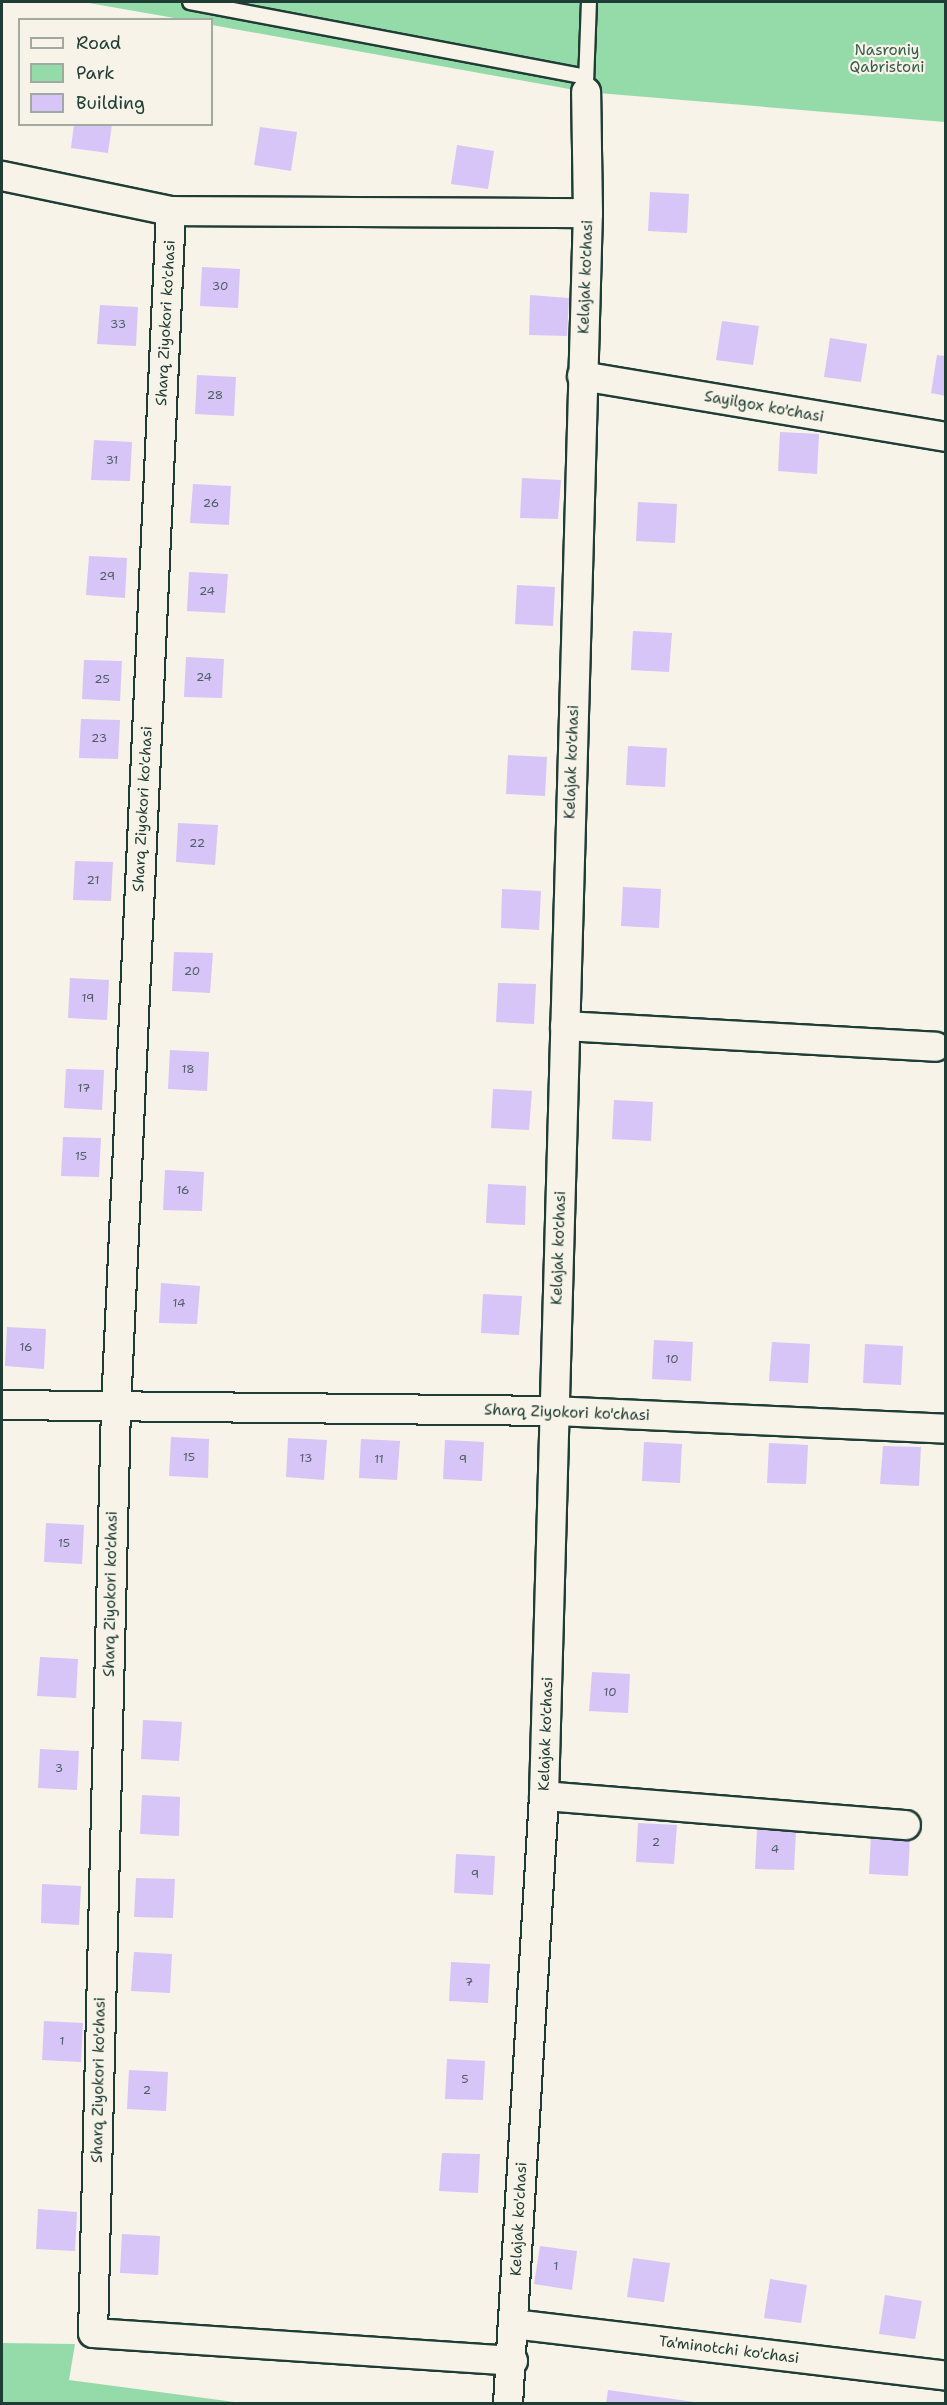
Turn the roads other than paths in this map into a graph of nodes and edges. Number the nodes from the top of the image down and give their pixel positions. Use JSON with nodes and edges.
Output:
{"nodes":[{"id":1,"x":190,"y":2,"type":"edge"},
{"id":2,"x":589,"y":2,"type":"edge"},
{"id":3,"x":586,"y":84,"type":"junction"},
{"id":4,"x":2,"y":176,"type":"edge"},
{"id":5,"x":171,"y":211,"type":"junction"},
{"id":6,"x":588,"y":213,"type":"junction"},
{"id":7,"x":582,"y":376,"type":"junction"},
{"id":8,"x":945,"y":437,"type":"edge"},
{"id":9,"x":565,"y":1026,"type":"junction"},
{"id":10,"x":934,"y":1047,"type":"dead end"},
{"id":11,"x":2,"y":1405,"type":"edge"},
{"id":12,"x":116,"y":1407,"type":"junction"},
{"id":13,"x":555,"y":1411,"type":"junction"},
{"id":14,"x":945,"y":1429,"type":"edge"},
{"id":15,"x":544,"y":1796,"type":"junction"},
{"id":16,"x":906,"y":1825,"type":"dead end"},
{"id":17,"x":513,"y":2324,"type":"junction"},
{"id":18,"x":513,"y":2361,"type":"junction"},
{"id":19,"x":945,"y":2376,"type":"edge"},
{"id":20,"x":508,"y":2403,"type":"edge"}],
"edges":[{"from":1,"to":3,"type":"lane"},
{"from":2,"to":3,"type":"lane"},
{"from":3,"to":6,"type":"street","name":"Kelajak ko'chasi"},
{"from":4,"to":5,"type":"street"},
{"from":5,"to":6,"type":"street"},
{"from":5,"to":12,"type":"street","name":"Sharq Ziyokori ko'chasi"},
{"from":6,"to":7,"type":"street","name":"Kelajak ko'chasi"},
{"from":7,"to":8,"type":"street","name":"Sayilgox ko'chasi"},
{"from":7,"to":9,"type":"street","name":"Kelajak ko'chasi"},
{"from":9,"to":10,"type":"street"},
{"from":9,"to":13,"type":"street","name":"Kelajak ko'chasi"},
{"from":11,"to":12,"type":"street","name":"Sharq Ziyokori ko'chasi"},
{"from":12,"to":13,"type":"street","name":"Sharq Ziyokori ko'chasi"},
{"from":12,"to":18,"type":"street","name":"Sharq Ziyokori ko'chasi"},
{"from":13,"to":14,"type":"street","name":"Sharq Ziyokori ko'chasi"},
{"from":13,"to":15,"type":"street","name":"Kelajak ko'chasi"},
{"from":15,"to":16,"type":"street"},
{"from":15,"to":17,"type":"street","name":"Kelajak ko'chasi"},
{"from":17,"to":18,"type":"street","name":"Kelajak ko'chasi"},
{"from":17,"to":19,"type":"street","name":"Ta'minotchi ko'chasi"},
{"from":18,"to":20,"type":"street","name":"Kelajak ko'chasi"}]}
